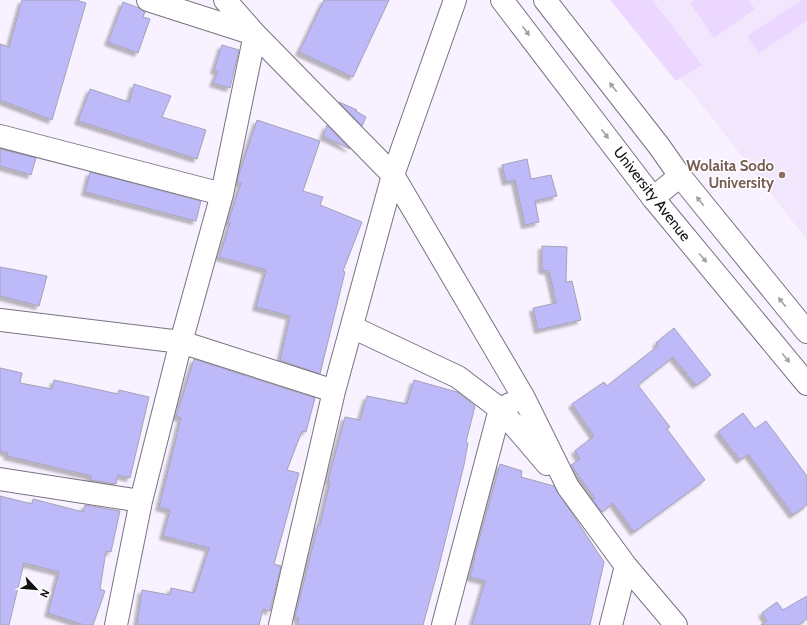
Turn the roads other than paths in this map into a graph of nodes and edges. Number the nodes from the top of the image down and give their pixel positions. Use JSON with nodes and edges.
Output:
{"nodes":[{"id":1,"x":148,"y":0,"type":"edge"},
{"id":2,"x":225,"y":0,"type":"edge"},
{"id":3,"x":455,"y":0,"type":"edge"},
{"id":4,"x":502,"y":0,"type":"edge"},
{"id":5,"x":545,"y":0,"type":"edge"},
{"id":6,"x":255,"y":34,"type":"junction"},
{"id":7,"x":0,"y":136,"type":"edge"},
{"id":8,"x":393,"y":174,"type":"junction"},
{"id":9,"x":680,"y":176,"type":"junction"},
{"id":10,"x":222,"y":194,"type":"junction"},
{"id":11,"x":653,"y":198,"type":"junction"},
{"id":12,"x":0,"y":320,"type":"edge"},
{"id":13,"x":352,"y":327,"type":"junction"},
{"id":14,"x":807,"y":332,"type":"edge"},
{"id":15,"x":181,"y":342,"type":"junction"},
{"id":16,"x":807,"y":384,"type":"edge"},
{"id":17,"x":334,"y":391,"type":"junction"},
{"id":18,"x":524,"y":398,"type":"junction"},
{"id":19,"x":500,"y":409,"type":"junction"},
{"id":20,"x":0,"y":479,"type":"edge"},
{"id":21,"x":568,"y":487,"type":"junction"},
{"id":22,"x":141,"y":501,"type":"junction"},
{"id":23,"x":626,"y":566,"type":"junction"},
{"id":24,"x":116,"y":625,"type":"edge"},
{"id":25,"x":280,"y":625,"type":"edge"},
{"id":26,"x":443,"y":625,"type":"edge"},
{"id":27,"x":611,"y":625,"type":"edge"},
{"id":28,"x":676,"y":625,"type":"edge"}],
"edges":[{"from":1,"to":6,"type":"main road"},
{"from":2,"to":6,"type":"main road"},
{"from":3,"to":8,"type":"main road"},
{"from":4,"to":11,"type":"main road","name":"University Avenue","one_way":true},
{"from":9,"to":5,"type":"main road","one_way":true},
{"from":6,"to":8,"type":"main road"},
{"from":6,"to":10,"type":"main road"},
{"from":7,"to":10,"type":"main road"},
{"from":8,"to":13,"type":"main road"},
{"from":8,"to":18,"type":"main road"},
{"from":9,"to":11,"type":"main road"},
{"from":14,"to":9,"type":"main road","one_way":true},
{"from":10,"to":15,"type":"main road"},
{"from":11,"to":16,"type":"main road","name":"University Avenue","one_way":true},
{"from":12,"to":15,"type":"main road"},
{"from":13,"to":17,"type":"main road"},
{"from":13,"to":19,"type":"main road"},
{"from":15,"to":17,"type":"main road"},
{"from":15,"to":22,"type":"main road"},
{"from":17,"to":25,"type":"main road"},
{"from":18,"to":19,"type":"main road"},
{"from":18,"to":21,"type":"main road"},
{"from":19,"to":21,"type":"main road"},
{"from":19,"to":26,"type":"main road"},
{"from":20,"to":22,"type":"main road"},
{"from":21,"to":23,"type":"main road"},
{"from":22,"to":24,"type":"main road"},
{"from":23,"to":27,"type":"main road"},
{"from":23,"to":28,"type":"main road"}]}
